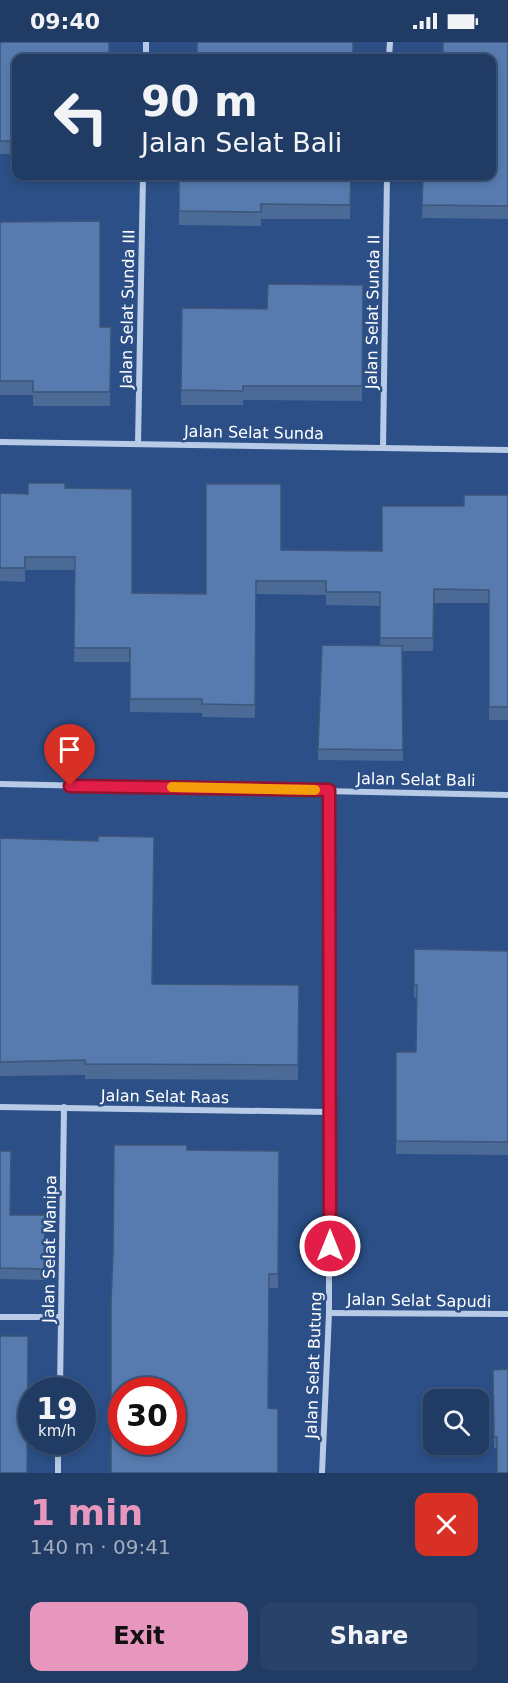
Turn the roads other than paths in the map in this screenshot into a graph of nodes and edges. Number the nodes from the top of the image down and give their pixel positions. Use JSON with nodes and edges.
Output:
{"nodes":[{"id":1,"x":143,"y":180,"type":"edge"},
{"id":2,"x":387,"y":180,"type":"edge"},
{"id":3,"x":0,"y":442,"type":"edge"},
{"id":4,"x":138,"y":444,"type":"junction"},
{"id":5,"x":383,"y":448,"type":"junction"},
{"id":6,"x":508,"y":450,"type":"edge"},
{"id":7,"x":0,"y":784,"type":"edge"},
{"id":8,"x":329,"y":790,"type":"junction"},
{"id":9,"x":508,"y":795,"type":"edge"},
{"id":10,"x":0,"y":1107,"type":"edge"},
{"id":11,"x":64,"y":1107,"type":"junction"},
{"id":12,"x":330,"y":1112,"type":"junction"},
{"id":13,"x":330,"y":1313,"type":"junction"},
{"id":14,"x":508,"y":1314,"type":"edge"},
{"id":15,"x":0,"y":1317,"type":"edge"},
{"id":16,"x":61,"y":1317,"type":"junction"},
{"id":17,"x":60,"y":1377,"type":"edge"},
{"id":18,"x":58,"y":1455,"type":"edge"},
{"id":19,"x":58,"y":1473,"type":"edge"},
{"id":20,"x":322,"y":1473,"type":"edge"}],
"edges":[{"from":1,"to":4,"type":"street","name":"Jalan Selat Sunda III"},
{"from":2,"to":5,"type":"street","name":"Jalan Selat Sunda II"},
{"from":3,"to":4,"type":"street","name":"Jalan Selat Sunda"},
{"from":4,"to":5,"type":"street","name":"Jalan Selat Sunda"},
{"from":5,"to":6,"type":"street","name":"Jalan Selat Sunda"},
{"from":7,"to":8,"type":"street","name":"Jalan Selat Bali"},
{"from":8,"to":9,"type":"street","name":"Jalan Selat Bali"},
{"from":8,"to":12,"type":"street","name":"Jalan Selat Butung"},
{"from":10,"to":11,"type":"street","name":"Jalan Selat Raas"},
{"from":11,"to":12,"type":"street","name":"Jalan Selat Raas"},
{"from":11,"to":16,"type":"street","name":"Jalan Selat Manipa"},
{"from":12,"to":13,"type":"street","name":"Jalan Selat Butung"},
{"from":13,"to":14,"type":"street","name":"Jalan Selat Sapudi"},
{"from":13,"to":20,"type":"street","name":"Jalan Selat Butung"},
{"from":15,"to":16,"type":"street"},
{"from":16,"to":17,"type":"street","name":"Jalan Selat Manipa"},
{"from":18,"to":19,"type":"street"}]}
